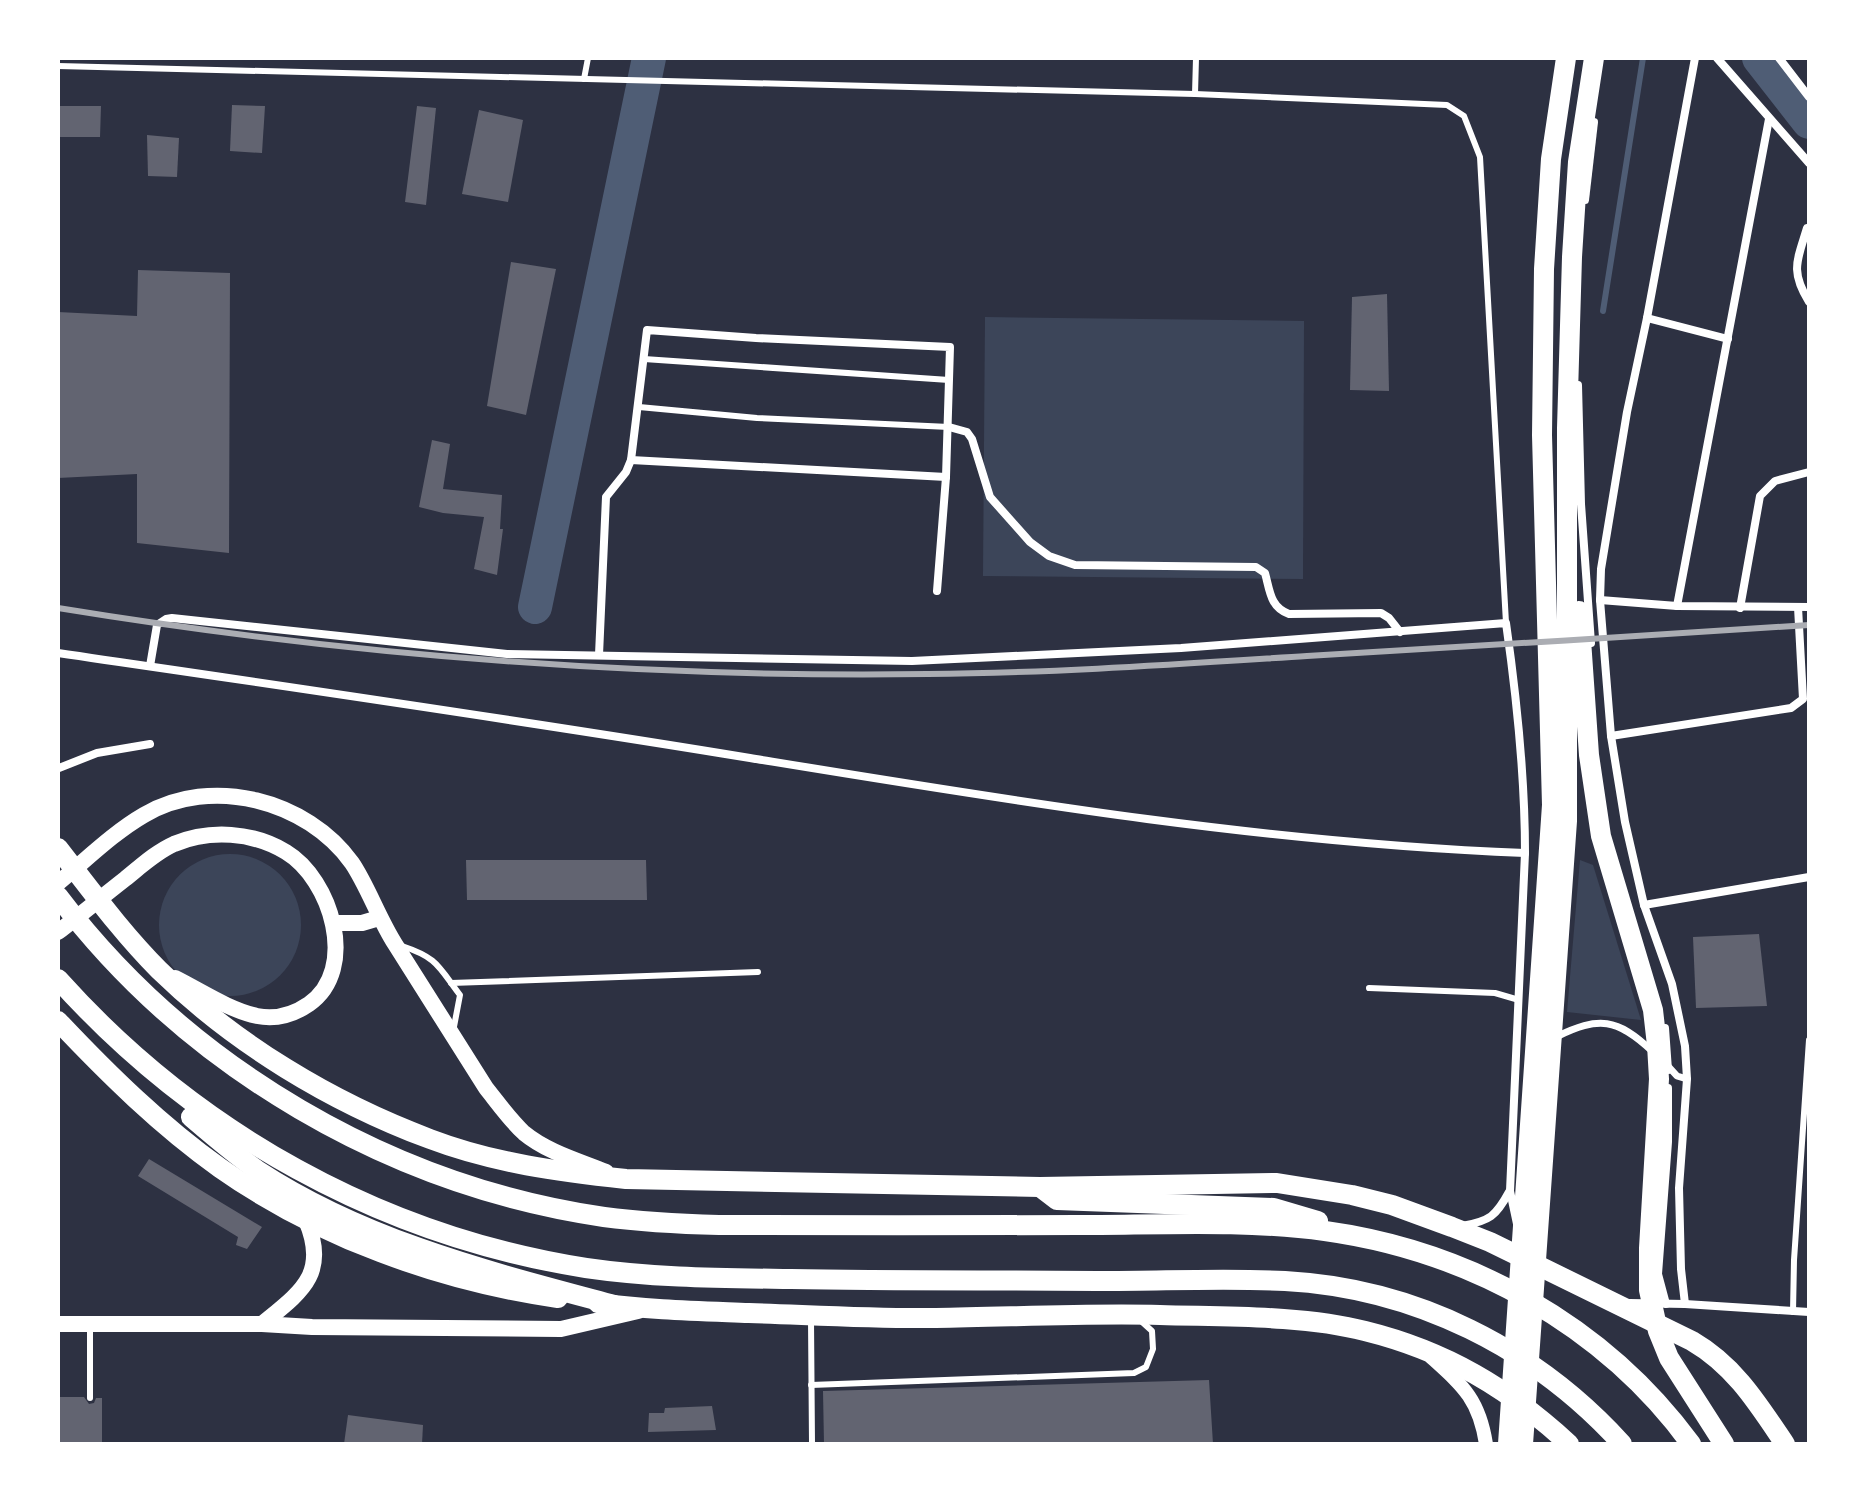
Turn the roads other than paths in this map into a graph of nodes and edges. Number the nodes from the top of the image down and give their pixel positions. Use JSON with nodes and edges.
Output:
{"nodes":[{"id":1,"x":588,"y":58,"type":"edge"},
{"id":2,"x":1196,"y":58,"type":"edge"},
{"id":3,"x":1566,"y":58,"type":"edge"},
{"id":4,"x":1594,"y":58,"type":"edge"},
{"id":5,"x":1604,"y":58,"type":"edge"},
{"id":6,"x":1695,"y":58,"type":"edge"},
{"id":7,"x":1717,"y":58,"type":"edge"},
{"id":8,"x":1779,"y":58,"type":"edge"},
{"id":9,"x":58,"y":66,"type":"edge"},
{"id":10,"x":584,"y":79,"type":"junction"},
{"id":11,"x":1195,"y":94,"type":"junction"},
{"id":12,"x":1809,"y":97,"type":"edge"},
{"id":13,"x":1769,"y":119,"type":"junction"},
{"id":14,"x":1809,"y":163,"type":"edge"},
{"id":15,"x":1808,"y":227,"type":"edge"},
{"id":16,"x":1809,"y":302,"type":"edge"},
{"id":17,"x":1647,"y":318,"type":"junction"},
{"id":18,"x":1728,"y":339,"type":"junction"},
{"id":19,"x":644,"y":359,"type":"junction"},
{"id":20,"x":949,"y":380,"type":"junction"},
{"id":21,"x":639,"y":407,"type":"junction"},
{"id":22,"x":949,"y":427,"type":"junction"},
{"id":23,"x":1567,"y":428,"type":"junction"},
{"id":24,"x":631,"y":460,"type":"junction"},
{"id":25,"x":1809,"y":472,"type":"edge"},
{"id":26,"x":946,"y":477,"type":"junction"},
{"id":27,"x":937,"y":591,"type":"dead end"},
{"id":28,"x":1600,"y":600,"type":"junction"},
{"id":29,"x":1677,"y":606,"type":"junction"},
{"id":30,"x":1798,"y":607,"type":"junction"},
{"id":31,"x":1809,"y":607,"type":"edge"},
{"id":32,"x":1740,"y":608,"type":"junction"},
{"id":33,"x":1506,"y":623,"type":"junction"},
{"id":34,"x":1400,"y":632,"type":"junction"},
{"id":35,"x":58,"y":653,"type":"edge"},
{"id":36,"x":599,"y":655,"type":"junction"},
{"id":37,"x":150,"y":666,"type":"junction"},
{"id":38,"x":1611,"y":736,"type":"junction"},
{"id":39,"x":150,"y":744,"type":"dead end"},
{"id":40,"x":58,"y":768,"type":"edge"},
{"id":41,"x":58,"y":774,"type":"edge"},
{"id":42,"x":58,"y":848,"type":"edge"},
{"id":43,"x":1525,"y":853,"type":"junction"},
{"id":44,"x":1809,"y":877,"type":"edge"},
{"id":45,"x":58,"y":883,"type":"edge"},
{"id":46,"x":58,"y":896,"type":"edge"},
{"id":47,"x":1644,"y":905,"type":"junction"},
{"id":48,"x":379,"y":918,"type":"junction"},
{"id":49,"x":333,"y":923,"type":"junction"},
{"id":50,"x":58,"y":932,"type":"edge"},
{"id":51,"x":395,"y":943,"type":"junction"},
{"id":52,"x":159,"y":970,"type":"junction"},
{"id":53,"x":758,"y":972,"type":"dead end"},
{"id":54,"x":58,"y":979,"type":"edge"},
{"id":55,"x":451,"y":983,"type":"junction"},
{"id":56,"x":1369,"y":988,"type":"dead end"},
{"id":57,"x":1519,"y":1000,"type":"junction"},
{"id":58,"x":81,"y":1005,"type":"junction"},
{"id":59,"x":58,"y":1021,"type":"edge"},
{"id":60,"x":453,"y":1035,"type":"junction"},
{"id":61,"x":1809,"y":1040,"type":"edge"},
{"id":62,"x":1516,"y":1058,"type":"junction"},
{"id":63,"x":1668,"y":1066,"type":"junction"},
{"id":64,"x":1687,"y":1079,"type":"junction"},
{"id":65,"x":626,"y":1179,"type":"junction"},
{"id":66,"x":1040,"y":1187,"type":"junction"},
{"id":67,"x":1510,"y":1191,"type":"junction"},
{"id":68,"x":306,"y":1220,"type":"junction"},
{"id":69,"x":1452,"y":1227,"type":"junction"},
{"id":70,"x":1394,"y":1244,"type":"junction"},
{"id":71,"x":1545,"y":1269,"type":"junction"},
{"id":72,"x":1612,"y":1302,"type":"junction"},
{"id":73,"x":1666,"y":1304,"type":"junction"},
{"id":74,"x":1685,"y":1304,"type":"junction"},
{"id":75,"x":614,"y":1305,"type":"junction"},
{"id":76,"x":642,"y":1310,"type":"junction"},
{"id":77,"x":1793,"y":1312,"type":"junction"},
{"id":78,"x":1809,"y":1312,"type":"edge"},
{"id":79,"x":1135,"y":1314,"type":"junction"},
{"id":80,"x":811,"y":1315,"type":"junction"},
{"id":81,"x":58,"y":1324,"type":"edge"},
{"id":82,"x":90,"y":1324,"type":"junction"},
{"id":83,"x":262,"y":1324,"type":"junction"},
{"id":84,"x":1422,"y":1349,"type":"junction"},
{"id":85,"x":811,"y":1385,"type":"junction"},
{"id":86,"x":90,"y":1398,"type":"dead end"},
{"id":87,"x":812,"y":1444,"type":"edge"},
{"id":88,"x":1486,"y":1444,"type":"edge"},
{"id":89,"x":1508,"y":1444,"type":"edge"},
{"id":90,"x":1523,"y":1444,"type":"edge"},
{"id":91,"x":1569,"y":1444,"type":"edge"},
{"id":92,"x":1622,"y":1444,"type":"edge"},
{"id":93,"x":1691,"y":1444,"type":"edge"},
{"id":94,"x":1724,"y":1444,"type":"edge"},
{"id":95,"x":1785,"y":1444,"type":"edge"}],
"edges":[{"from":1,"to":10,"type":"lane"},
{"from":2,"to":11,"type":"lane"},
{"from":3,"to":89,"type":"highway"},
{"from":4,"to":23,"type":"highway"},
{"from":5,"to":63,"type":"street"},
{"from":6,"to":17,"type":"street"},
{"from":7,"to":13,"type":"street"},
{"from":8,"to":12,"type":"street"},
{"from":9,"to":10,"type":"lane"},
{"from":10,"to":11,"type":"lane"},
{"from":11,"to":33,"type":"lane"},
{"from":13,"to":14,"type":"street"},
{"from":13,"to":18,"type":"street"},
{"from":15,"to":16,"type":"street"},
{"from":17,"to":18,"type":"street"},
{"from":17,"to":28,"type":"street"},
{"from":18,"to":29,"type":"street"},
{"from":19,"to":20,"type":"lane"},
{"from":19,"to":20,"type":"street"},
{"from":19,"to":21,"type":"street"},
{"from":20,"to":22,"type":"street"},
{"from":21,"to":22,"type":"lane"},
{"from":21,"to":24,"type":"street"},
{"from":22,"to":26,"type":"street"},
{"from":22,"to":34,"type":"street"},
{"from":23,"to":90,"type":"highway"},
{"from":23,"to":94,"type":"highway"},
{"from":24,"to":26,"type":"street"},
{"from":24,"to":36,"type":"street"},
{"from":25,"to":32,"type":"street"},
{"from":26,"to":27,"type":"street"},
{"from":28,"to":29,"type":"street"},
{"from":28,"to":38,"type":"street"},
{"from":29,"to":32,"type":"street"},
{"from":30,"to":31,"type":"street"},
{"from":30,"to":32,"type":"street"},
{"from":30,"to":38,"type":"street"},
{"from":33,"to":34,"type":"street"},
{"from":33,"to":43,"type":"street"},
{"from":34,"to":36,"type":"street"},
{"from":35,"to":37,"type":"street"},
{"from":36,"to":37,"type":"street"},
{"from":37,"to":43,"type":"street"},
{"from":38,"to":47,"type":"street"},
{"from":39,"to":40,"type":"street"},
{"from":40,"to":41,"type":"street"},
{"from":42,"to":52,"type":"highway"},
{"from":43,"to":57,"type":"street"},
{"from":44,"to":47,"type":"street"},
{"from":45,"to":48,"type":"main road"},
{"from":46,"to":70,"type":"highway"},
{"from":47,"to":64,"type":"street"},
{"from":48,"to":49,"type":"main road"},
{"from":48,"to":51,"type":"main road"},
{"from":49,"to":50,"type":"main road"},
{"from":49,"to":52,"type":"main road"},
{"from":51,"to":55,"type":"lane"},
{"from":51,"to":60,"type":"main road"},
{"from":52,"to":65,"type":"highway"},
{"from":53,"to":55,"type":"lane"},
{"from":54,"to":58,"type":"highway"},
{"from":55,"to":60,"type":"lane"},
{"from":56,"to":57,"type":"lane"},
{"from":57,"to":62,"type":"street"},
{"from":58,"to":75,"type":"highway"},
{"from":58,"to":92,"type":"highway"},
{"from":59,"to":68,"type":"highway"},
{"from":60,"to":65,"type":"main road"},
{"from":61,"to":77,"type":"lane"},
{"from":62,"to":63,"type":"street"},
{"from":62,"to":67,"type":"street"},
{"from":63,"to":64,"type":"street"},
{"from":63,"to":73,"type":"street"},
{"from":64,"to":74,"type":"street"},
{"from":65,"to":66,"type":"highway"},
{"from":66,"to":69,"type":"highway"},
{"from":66,"to":70,"type":"highway"},
{"from":67,"to":69,"type":"street"},
{"from":67,"to":71,"type":"street"},
{"from":68,"to":75,"type":"highway"},
{"from":68,"to":83,"type":"main road"},
{"from":69,"to":71,"type":"highway"},
{"from":70,"to":93,"type":"highway"},
{"from":71,"to":72,"type":"highway"},
{"from":72,"to":73,"type":"street"},
{"from":72,"to":95,"type":"highway"},
{"from":73,"to":74,"type":"street"},
{"from":74,"to":77,"type":"street"},
{"from":75,"to":76,"type":"highway"},
{"from":76,"to":80,"type":"highway"},
{"from":76,"to":83,"type":"main road"},
{"from":77,"to":78,"type":"street"},
{"from":79,"to":80,"type":"highway"},
{"from":79,"to":84,"type":"highway"},
{"from":79,"to":85,"type":"lane"},
{"from":80,"to":85,"type":"lane"},
{"from":81,"to":82,"type":"main road"},
{"from":82,"to":83,"type":"main road"},
{"from":82,"to":86,"type":"lane"},
{"from":84,"to":88,"type":"street"},
{"from":84,"to":91,"type":"highway"},
{"from":85,"to":87,"type":"lane"}]}
